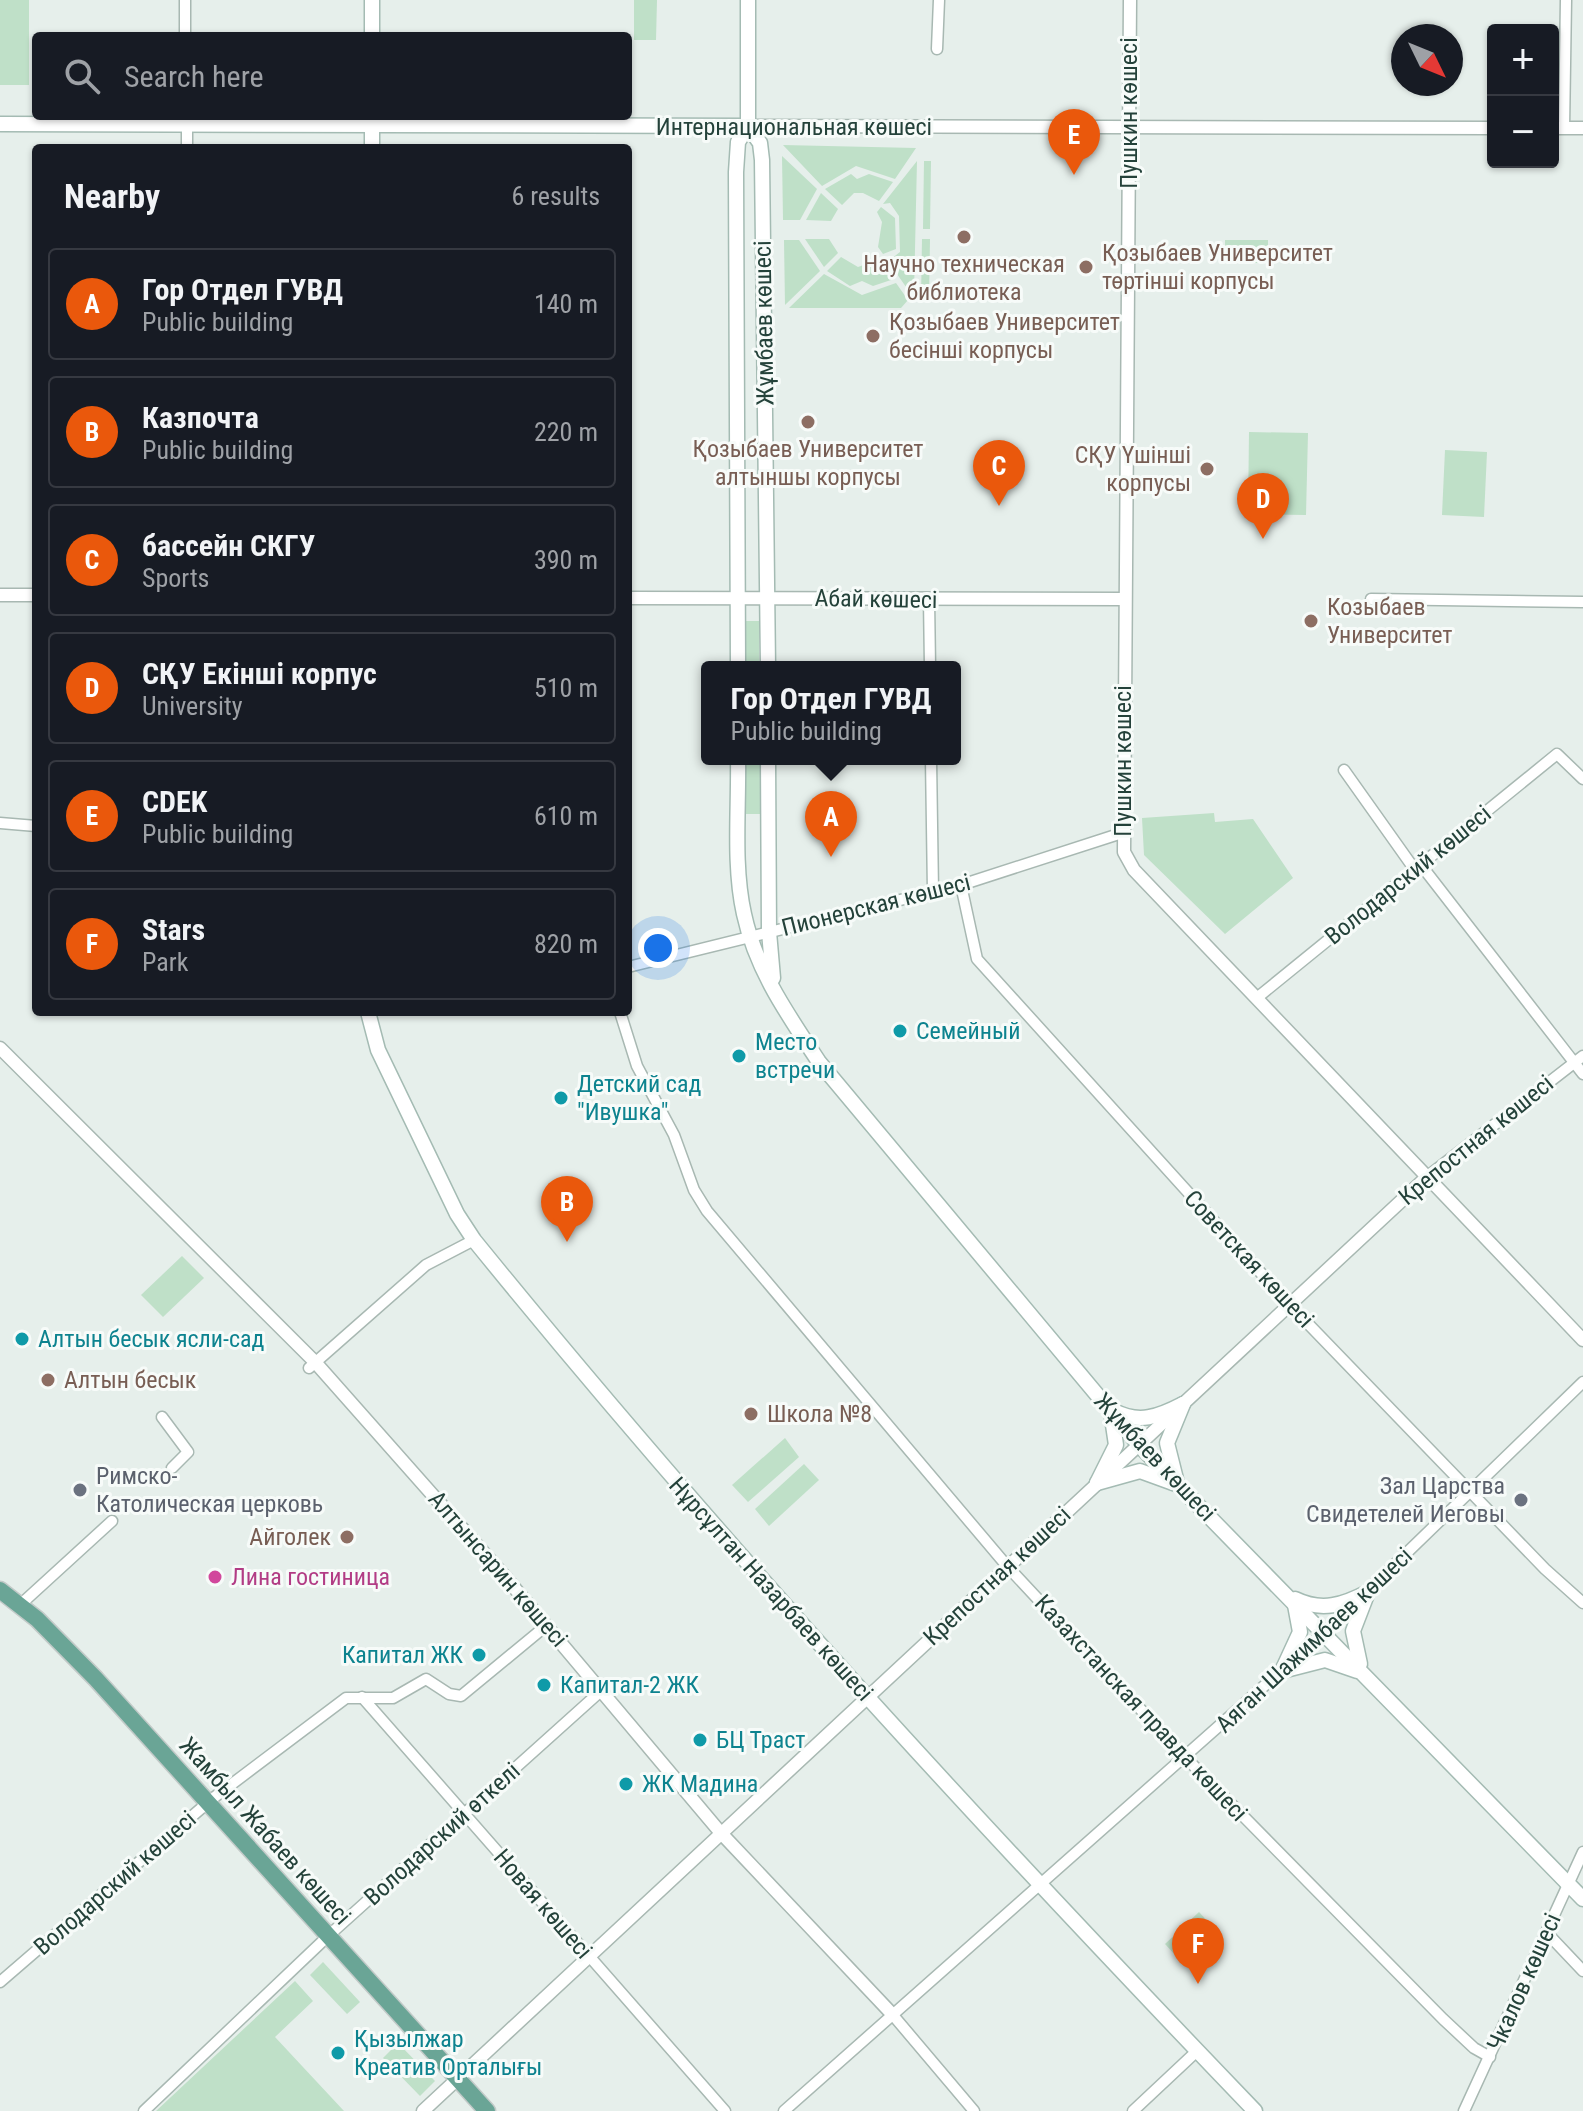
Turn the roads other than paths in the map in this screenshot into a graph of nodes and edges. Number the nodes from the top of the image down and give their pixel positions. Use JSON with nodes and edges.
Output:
{"nodes":[{"id":1,"x":185,"y":0,"type":"edge"},
{"id":2,"x":372,"y":0,"type":"edge"},
{"id":3,"x":748,"y":0,"type":"edge"},
{"id":4,"x":939,"y":0,"type":"edge"},
{"id":5,"x":1130,"y":0,"type":"edge"},
{"id":6,"x":1566,"y":0,"type":"edge"},
{"id":7,"x":185,"y":32,"type":"edge"},
{"id":8,"x":372,"y":32,"type":"edge"},
{"id":9,"x":937,"y":49,"type":"dead end"},
{"id":10,"x":1559,"y":112,"type":"edge"},
{"id":11,"x":187,"y":120,"type":"edge"},
{"id":12,"x":372,"y":121,"type":"edge"},
{"id":13,"x":0,"y":124,"type":"edge"},
{"id":14,"x":748,"y":126,"type":"junction"},
{"id":15,"x":1129,"y":127,"type":"junction"},
{"id":16,"x":1487,"y":128,"type":"edge"},
{"id":17,"x":1559,"y":128,"type":"edge"},
{"id":18,"x":1583,"y":128,"type":"edge"},
{"id":19,"x":187,"y":144,"type":"edge"},
{"id":20,"x":372,"y":144,"type":"edge"},
{"id":21,"x":0,"y":595,"type":"edge"},
{"id":22,"x":32,"y":595,"type":"edge"},
{"id":23,"x":632,"y":598,"type":"edge"},
{"id":24,"x":738,"y":598,"type":"junction"},
{"id":25,"x":767,"y":598,"type":"junction"},
{"id":26,"x":929,"y":599,"type":"junction"},
{"id":27,"x":1124,"y":599,"type":"junction"},
{"id":28,"x":1371,"y":599,"type":"dead end"},
{"id":29,"x":1583,"y":602,"type":"edge"},
{"id":30,"x":738,"y":661,"type":"edge"},
{"id":31,"x":768,"y":661,"type":"edge"},
{"id":32,"x":930,"y":661,"type":"edge"},
{"id":33,"x":738,"y":765,"type":"edge"},
{"id":34,"x":768,"y":765,"type":"edge"},
{"id":35,"x":931,"y":765,"type":"edge"},
{"id":36,"x":1344,"y":770,"type":"dead end"},
{"id":37,"x":1583,"y":779,"type":"edge"},
{"id":38,"x":0,"y":823,"type":"edge"},
{"id":39,"x":32,"y":826,"type":"edge"},
{"id":40,"x":1122,"y":833,"type":"junction"},
{"id":41,"x":1418,"y":868,"type":"junction"},
{"id":42,"x":961,"y":885,"type":"junction"},
{"id":43,"x":933,"y":892,"type":"junction"},
{"id":44,"x":769,"y":932,"type":"junction"},
{"id":45,"x":750,"y":936,"type":"junction"},
{"id":46,"x":632,"y":966,"type":"edge"},
{"id":47,"x":1258,"y":997,"type":"junction"},
{"id":48,"x":777,"y":998,"type":"junction"},
{"id":49,"x":369,"y":1016,"type":"edge"},
{"id":50,"x":621,"y":1016,"type":"edge"},
{"id":51,"x":0,"y":1048,"type":"edge"},
{"id":52,"x":1583,"y":1056,"type":"edge"},
{"id":53,"x":1572,"y":1062,"type":"junction"},
{"id":54,"x":1583,"y":1074,"type":"edge"},
{"id":55,"x":1428,"y":1176,"type":"junction"},
{"id":56,"x":474,"y":1240,"type":"junction"},
{"id":57,"x":1289,"y":1304,"type":"junction"},
{"id":58,"x":1583,"y":1340,"type":"edge"},
{"id":59,"x":312,"y":1365,"type":"junction"},
{"id":60,"x":1583,"y":1382,"type":"edge"},
{"id":61,"x":1183,"y":1404,"type":"junction"},
{"id":62,"x":1106,"y":1407,"type":"junction"},
{"id":63,"x":162,"y":1417,"type":"dead end"},
{"id":64,"x":1139,"y":1445,"type":"junction"},
{"id":65,"x":172,"y":1468,"type":"dead end"},
{"id":66,"x":1097,"y":1483,"type":"junction"},
{"id":67,"x":1180,"y":1487,"type":"junction"},
{"id":68,"x":1472,"y":1493,"type":"junction"},
{"id":69,"x":112,"y":1521,"type":"dead end"},
{"id":70,"x":1007,"y":1566,"type":"junction"},
{"id":71,"x":0,"y":1590,"type":"edge"},
{"id":72,"x":1368,"y":1592,"type":"junction"},
{"id":73,"x":1288,"y":1595,"type":"junction"},
{"id":74,"x":1583,"y":1603,"type":"edge"},
{"id":75,"x":20,"y":1605,"type":"junction"},
{"id":76,"x":547,"y":1625,"type":"junction"},
{"id":77,"x":1324,"y":1633,"type":"junction"},
{"id":78,"x":1282,"y":1671,"type":"junction"},
{"id":79,"x":1366,"y":1675,"type":"junction"},
{"id":80,"x":602,"y":1690,"type":"junction"},
{"id":81,"x":867,"y":1696,"type":"junction"},
{"id":82,"x":362,"y":1697,"type":"junction"},
{"id":83,"x":1186,"y":1758,"type":"junction"},
{"id":84,"x":208,"y":1802,"type":"junction"},
{"id":85,"x":464,"y":1814,"type":"junction"},
{"id":86,"x":720,"y":1832,"type":"junction"},
{"id":87,"x":1583,"y":1852,"type":"edge"},
{"id":88,"x":1039,"y":1883,"type":"junction"},
{"id":89,"x":1568,"y":1884,"type":"junction"},
{"id":90,"x":1583,"y":1899,"type":"edge"},
{"id":91,"x":1546,"y":1932,"type":"junction"},
{"id":92,"x":327,"y":1937,"type":"junction"},
{"id":93,"x":588,"y":1955,"type":"junction"},
{"id":94,"x":1583,"y":1971,"type":"edge"},
{"id":95,"x":0,"y":1982,"type":"edge"},
{"id":96,"x":892,"y":2014,"type":"junction"},
{"id":97,"x":1197,"y":2051,"type":"junction"},
{"id":98,"x":1490,"y":2057,"type":"junction"},
{"id":99,"x":456,"y":2078,"type":"junction"},
{"id":100,"x":144,"y":2111,"type":"edge"},
{"id":101,"x":423,"y":2111,"type":"edge"},
{"id":102,"x":487,"y":2111,"type":"edge"},
{"id":103,"x":725,"y":2111,"type":"edge"},
{"id":104,"x":784,"y":2111,"type":"edge"},
{"id":105,"x":974,"y":2111,"type":"edge"},
{"id":106,"x":1133,"y":2111,"type":"edge"},
{"id":107,"x":1255,"y":2111,"type":"edge"},
{"id":108,"x":1464,"y":2111,"type":"edge"}],
"edges":[{"from":1,"to":7,"type":"street"},
{"from":2,"to":8,"type":"main road"},
{"from":3,"to":14,"type":"main road","name":"Жұмбаев көшесі"},
{"from":4,"to":9,"type":"street"},
{"from":5,"to":15,"type":"street","name":"Пушкин көшесі"},
{"from":6,"to":10,"type":"street"},
{"from":11,"to":12,"type":"main road","name":"Интернациональная көшесі"},
{"from":11,"to":13,"type":"main road","name":"Интернациональная көшесі"},
{"from":11,"to":19,"type":"street"},
{"from":12,"to":14,"type":"main road","name":"Интернациональная көшесі"},
{"from":12,"to":20,"type":"main road"},
{"from":14,"to":15,"type":"street","name":"Интернациональная көшесі"},
{"from":14,"to":24,"type":"main road","name":"Жұмбаев көшесі"},
{"from":14,"to":25,"type":"main road","name":"Жұмбаев көшесі"},
{"from":15,"to":16,"type":"street","name":"Интернациональная көшесі"},
{"from":15,"to":27,"type":"street","name":"Пушкин көшесі"},
{"from":17,"to":18,"type":"street"},
{"from":21,"to":22,"type":"street"},
{"from":23,"to":24,"type":"street","name":"Абай көшесі"},
{"from":24,"to":25,"type":"street","name":"Абай көшесі"},
{"from":24,"to":30,"type":"main road","name":"Жұмбаев көшесі"},
{"from":25,"to":26,"type":"street","name":"Абай көшесі"},
{"from":25,"to":31,"type":"main road","name":"Жұмбаев көшесі"},
{"from":26,"to":27,"type":"street","name":"Абай көшесі"},
{"from":26,"to":32,"type":"street"},
{"from":27,"to":40,"type":"street","name":"Пушкин көшесі"},
{"from":28,"to":29,"type":"street"},
{"from":33,"to":45,"type":"main road","name":"Жұмбаев көшесі"},
{"from":34,"to":44,"type":"main road","name":"Жұмбаев көшесі"},
{"from":35,"to":43,"type":"street"},
{"from":36,"to":41,"type":"street"},
{"from":37,"to":41,"type":"street","name":"Володарский көшесі"},
{"from":38,"to":39,"type":"street"},
{"from":40,"to":42,"type":"street","name":"Пионерская көшесі"},
{"from":40,"to":47,"type":"street","name":"Пушкин көшесі"},
{"from":41,"to":47,"type":"street","name":"Володарский көшесі"},
{"from":41,"to":53,"type":"street"},
{"from":42,"to":43,"type":"street","name":"Пионерская көшесі"},
{"from":42,"to":57,"type":"street","name":"Советская көшесі"},
{"from":43,"to":44,"type":"street","name":"Пионерская көшесі"},
{"from":44,"to":45,"type":"street","name":"Пионерская көшесі"},
{"from":44,"to":48,"type":"main road","name":"Жұмбаев көшесі"},
{"from":45,"to":46,"type":"street","name":"Пионерская көшесі"},
{"from":45,"to":48,"type":"main road","name":"Жұмбаев көшесі"},
{"from":47,"to":55,"type":"street","name":"Пушкин көшесі"},
{"from":48,"to":62,"type":"main road","name":"Жұмбаев көшесі"},
{"from":49,"to":56,"type":"main road","name":"Нұрсұлтан Назарбаев көшесі"},
{"from":50,"to":70,"type":"street","name":"Казахстанская правда көшесі"},
{"from":51,"to":59,"type":"street","name":"Алтынсарин көшесі"},
{"from":52,"to":53,"type":"street","name":"Крепостная көшесі"},
{"from":53,"to":54,"type":"street"},
{"from":53,"to":55,"type":"street","name":"Крепостная көшесі"},
{"from":55,"to":57,"type":"street","name":"Крепостная көшесі"},
{"from":55,"to":58,"type":"street","name":"Пушкин көшесі"},
{"from":56,"to":59,"type":"street"},
{"from":56,"to":81,"type":"main road","name":"Нұрсұлтан Назарбаев көшесі"},
{"from":57,"to":61,"type":"street","name":"Крепостная көшесі"},
{"from":57,"to":68,"type":"street","name":"Советская көшесі"},
{"from":59,"to":76,"type":"street","name":"Алтынсарин көшесі"},
{"from":60,"to":68,"type":"street","name":"Аяган Шажимбаев көшесі"},
{"from":61,"to":62,"type":"main road"},
{"from":61,"to":64,"type":"street","name":"Крепостная көшесі"},
{"from":61,"to":67,"type":"main road"},
{"from":62,"to":64,"type":"main road","name":"Жұмбаев көшесі"},
{"from":62,"to":66,"type":"main road"},
{"from":63,"to":65,"type":"street"},
{"from":64,"to":66,"type":"street","name":"Крепостная көшесі"},
{"from":64,"to":67,"type":"main road","name":"Жұмбаев көшесі"},
{"from":66,"to":67,"type":"main road"},
{"from":66,"to":70,"type":"street","name":"Крепостная көшесі"},
{"from":67,"to":73,"type":"main road","name":"Жұмбаев көшесі"},
{"from":68,"to":72,"type":"street","name":"Аяган Шажимбаев көшесі"},
{"from":68,"to":74,"type":"street","name":"Советская көшесі"},
{"from":69,"to":75,"type":"street"},
{"from":70,"to":81,"type":"street","name":"Крепостная көшесі"},
{"from":70,"to":83,"type":"street","name":"Казахстанская правда көшесі"},
{"from":71,"to":75,"type":"main road","name":"Жамбыл Жабаев көшесі"},
{"from":72,"to":73,"type":"main road"},
{"from":72,"to":77,"type":"street","name":"Аяган Шажимбаев көшесі"},
{"from":72,"to":79,"type":"main road"},
{"from":73,"to":77,"type":"main road","name":"Жұмбаев көшесі"},
{"from":73,"to":78,"type":"main road"},
{"from":75,"to":84,"type":"main road","name":"Жамбыл Жабаев көшесі"},
{"from":76,"to":80,"type":"street","name":"Алтынсарин көшесі"},
{"from":76,"to":82,"type":"street","name":"Володарский көшесі"},
{"from":77,"to":78,"type":"street","name":"Аяган Шажимбаев көшесі"},
{"from":77,"to":79,"type":"main road","name":"Жұмбаев көшесі"},
{"from":78,"to":79,"type":"main road"},
{"from":78,"to":83,"type":"street","name":"Аяган Шажимбаев көшесі"},
{"from":79,"to":89,"type":"main road","name":"Жұмбаев көшесі"},
{"from":80,"to":85,"type":"street","name":"Володарский өткелі"},
{"from":80,"to":86,"type":"street","name":"Алтынсарин көшесі"},
{"from":81,"to":86,"type":"street","name":"Крепостная көшесі"},
{"from":81,"to":88,"type":"main road","name":"Нұрсұлтан Назарбаев көшесі"},
{"from":82,"to":84,"type":"street","name":"Володарский көшесі"},
{"from":82,"to":85,"type":"street","name":"Новая көшесі"},
{"from":83,"to":88,"type":"street","name":"Аяган Шажимбаев көшесі"},
{"from":83,"to":98,"type":"street","name":"Казахстанская правда көшесі"},
{"from":84,"to":92,"type":"main road","name":"Жамбыл Жабаев көшесі"},
{"from":84,"to":95,"type":"street","name":"Володарский көшесі"},
{"from":85,"to":92,"type":"street","name":"Володарский өткелі"},
{"from":85,"to":93,"type":"street","name":"Новая көшесі"},
{"from":86,"to":93,"type":"street","name":"Крепостная көшесі"},
{"from":86,"to":96,"type":"street","name":"Алтынсарин көшесі"},
{"from":87,"to":89,"type":"street","name":"Чкалов көшесі"},
{"from":88,"to":96,"type":"street","name":"Аяган Шажимбаев көшесі"},
{"from":88,"to":97,"type":"main road","name":"Нұрсұлтан Назарбаев көшесі"},
{"from":89,"to":90,"type":"main road","name":"Жұмбаев көшесі"},
{"from":89,"to":91,"type":"street","name":"Чкалов көшесі"},
{"from":91,"to":94,"type":"street"},
{"from":91,"to":98,"type":"street","name":"Чкалов көшесі"},
{"from":92,"to":99,"type":"main road","name":"Жамбыл Жабаев көшесі"},
{"from":92,"to":100,"type":"street","name":"Володарский өткелі"},
{"from":93,"to":99,"type":"street","name":"Крепостная көшесі"},
{"from":93,"to":103,"type":"street","name":"Новая көшесі"},
{"from":96,"to":104,"type":"street","name":"Аяган Шажимбаев көшесі"},
{"from":96,"to":105,"type":"street","name":"Алтынсарин көшесі"},
{"from":97,"to":106,"type":"street"},
{"from":97,"to":107,"type":"main road","name":"Нұрсұлтан Назарбаев көшесі"},
{"from":98,"to":108,"type":"street","name":"Чкалов көшесі"},
{"from":99,"to":101,"type":"street","name":"Крепостная көшесі"},
{"from":99,"to":102,"type":"main road","name":"Жамбыл Жабаев көшесі"}]}
